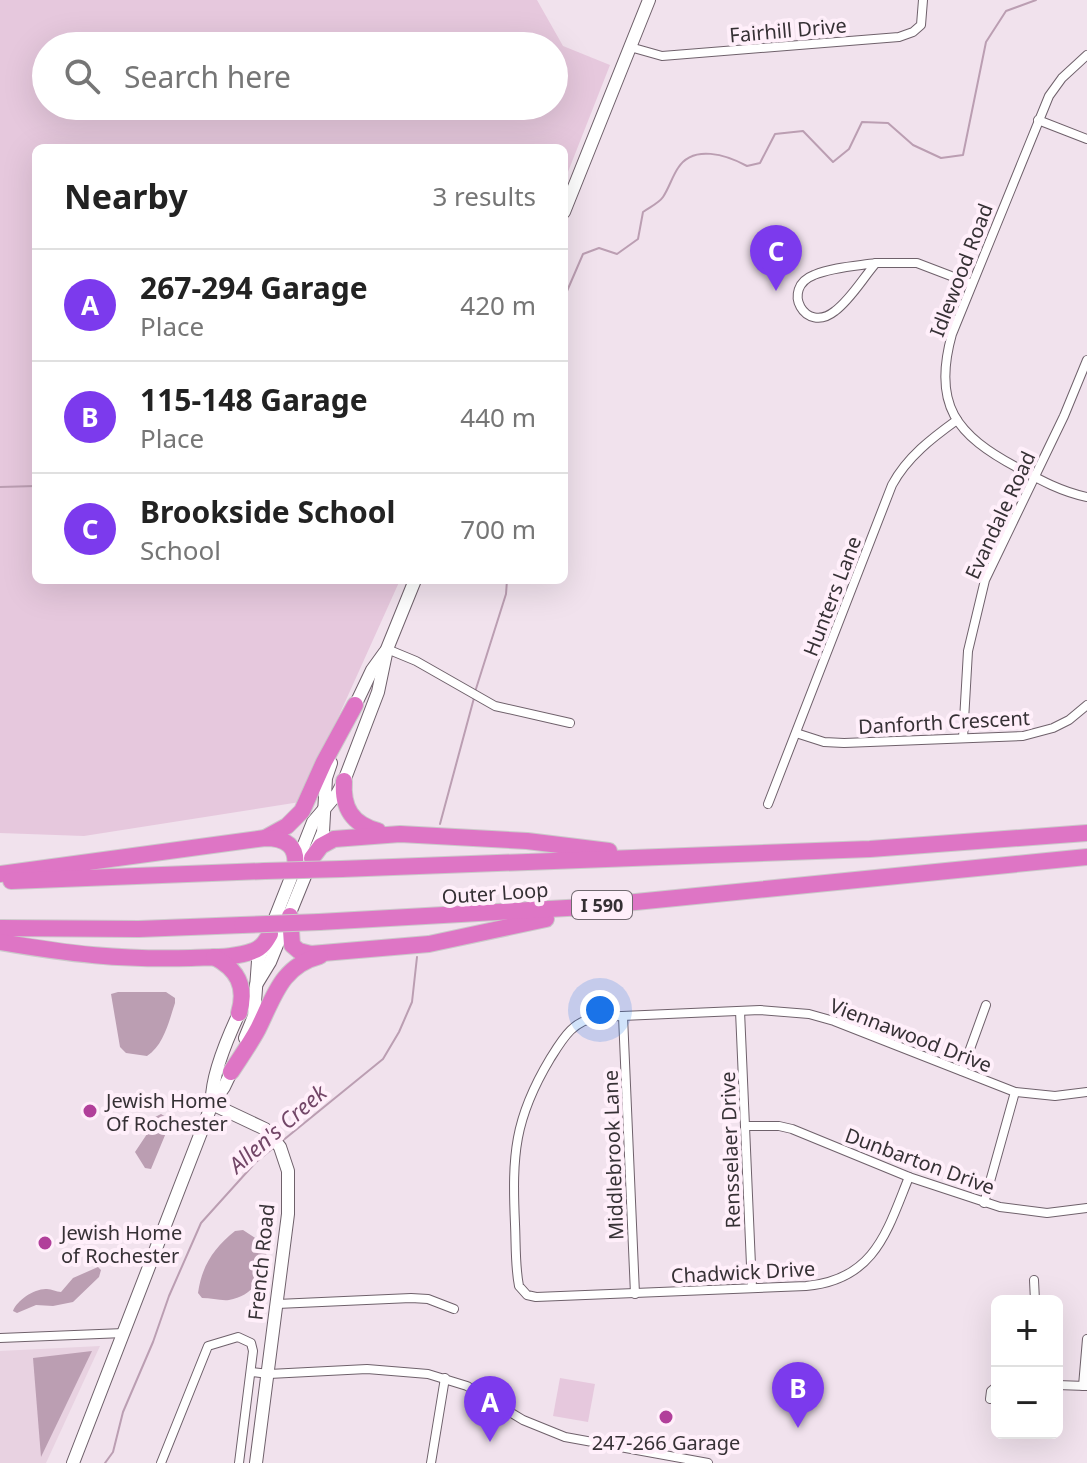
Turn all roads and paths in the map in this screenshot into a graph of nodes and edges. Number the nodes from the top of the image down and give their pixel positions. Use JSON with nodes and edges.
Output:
{"nodes":[{"id":1,"x":649,"y":0,"type":"edge"},
{"id":2,"x":923,"y":0,"type":"edge"},
{"id":3,"x":630,"y":47,"type":"junction"},
{"id":4,"x":1087,"y":55,"type":"edge"},
{"id":5,"x":1038,"y":120,"type":"junction"},
{"id":6,"x":1087,"y":139,"type":"edge"},
{"id":7,"x":568,"y":202,"type":"edge"},
{"id":8,"x":876,"y":263,"type":"junction"},
{"id":9,"x":972,"y":284,"type":"junction"},
{"id":10,"x":1087,"y":360,"type":"edge"},
{"id":11,"x":957,"y":420,"type":"junction"},
{"id":12,"x":1035,"y":478,"type":"junction"},
{"id":13,"x":1087,"y":497,"type":"edge"},
{"id":14,"x":413,"y":584,"type":"edge"},
{"id":15,"x":387,"y":649,"type":"junction"},
{"id":16,"x":355,"y":705,"type":"junction"},
{"id":17,"x":1087,"y":705,"type":"edge"},
{"id":18,"x":570,"y":723,"type":"dead end"},
{"id":19,"x":796,"y":733,"type":"junction"},
{"id":20,"x":963,"y":738,"type":"junction"},
{"id":21,"x":344,"y":781,"type":"junction"},
{"id":22,"x":768,"y":804,"type":"dead end"},
{"id":23,"x":326,"y":806,"type":"junction"},
{"id":24,"x":1087,"y":833,"type":"edge"},
{"id":25,"x":400,"y":834,"type":"junction"},
{"id":26,"x":265,"y":838,"type":"junction"},
{"id":27,"x":630,"y":857,"type":"junction"},
{"id":28,"x":1087,"y":857,"type":"edge"},
{"id":29,"x":312,"y":858,"type":"junction"},
{"id":30,"x":295,"y":868,"type":"junction"},
{"id":31,"x":0,"y":874,"type":"edge"},
{"id":32,"x":0,"y":881,"type":"edge"},
{"id":33,"x":585,"y":907,"type":"junction"},
{"id":34,"x":290,"y":916,"type":"junction"},
{"id":35,"x":0,"y":928,"type":"edge"},
{"id":36,"x":270,"y":934,"type":"junction"},
{"id":37,"x":0,"y":942,"type":"edge"},
{"id":38,"x":337,"y":952,"type":"junction"},
{"id":39,"x":214,"y":957,"type":"junction"},
{"id":40,"x":255,"y":988,"type":"junction"},
{"id":41,"x":986,"y":1005,"type":"dead end"},
{"id":42,"x":740,"y":1011,"type":"junction"},
{"id":43,"x":239,"y":1013,"type":"junction"},
{"id":44,"x":623,"y":1016,"type":"junction"},
{"id":45,"x":962,"y":1071,"type":"junction"},
{"id":46,"x":231,"y":1072,"type":"junction"},
{"id":47,"x":1015,"y":1092,"type":"junction"},
{"id":48,"x":1087,"y":1092,"type":"edge"},
{"id":49,"x":212,"y":1104,"type":"junction"},
{"id":50,"x":745,"y":1126,"type":"junction"},
{"id":51,"x":909,"y":1177,"type":"junction"},
{"id":52,"x":984,"y":1203,"type":"junction"},
{"id":53,"x":1087,"y":1208,"type":"edge"},
{"id":54,"x":1034,"y":1280,"type":"dead end"},
{"id":55,"x":752,"y":1288,"type":"junction"},
{"id":56,"x":522,"y":1291,"type":"joint"},
{"id":57,"x":635,"y":1294,"type":"junction"},
{"id":58,"x":1035,"y":1295,"type":"edge"},
{"id":59,"x":277,"y":1304,"type":"junction"},
{"id":60,"x":454,"y":1309,"type":"dead end"},
{"id":61,"x":124,"y":1333,"type":"junction"},
{"id":62,"x":0,"y":1338,"type":"edge"},
{"id":63,"x":1087,"y":1339,"type":"edge"},
{"id":64,"x":251,"y":1372,"type":"junction"},
{"id":65,"x":269,"y":1374,"type":"junction"},
{"id":66,"x":445,"y":1378,"type":"junction"},
{"id":67,"x":1063,"y":1385,"type":"edge"},
{"id":68,"x":1085,"y":1386,"type":"edge"},
{"id":69,"x":991,"y":1391,"type":"edge"},
{"id":70,"x":990,"y":1399,"type":"dead end"},
{"id":71,"x":73,"y":1463,"type":"edge"},
{"id":72,"x":161,"y":1463,"type":"edge"},
{"id":73,"x":239,"y":1463,"type":"edge"},
{"id":74,"x":256,"y":1463,"type":"edge"},
{"id":75,"x":431,"y":1463,"type":"edge"},
{"id":76,"x":708,"y":1463,"type":"edge"}],
"edges":[{"from":1,"to":3,"type":"main road"},
{"from":2,"to":3,"type":"street","name":"Fairhill Drive"},
{"from":3,"to":7,"type":"main road"},
{"from":4,"to":5,"type":"street","name":"Idlewood Road"},
{"from":5,"to":6,"type":"street"},
{"from":5,"to":9,"type":"street","name":"Idlewood Road"},
{"from":8,"to":8,"type":"street"},
{"from":8,"to":9,"type":"street"},
{"from":9,"to":11,"type":"street","name":"Idlewood Road"},
{"from":10,"to":12,"type":"street","name":"Evandale Road"},
{"from":11,"to":12,"type":"street","name":"Idlewood Road"},
{"from":11,"to":19,"type":"street","name":"Hunters Lane"},
{"from":12,"to":13,"type":"street","name":"Idlewood Road"},
{"from":12,"to":20,"type":"street","name":"Evandale Road"},
{"from":14,"to":15,"type":"main road"},
{"from":15,"to":16,"type":"main road"},
{"from":15,"to":18,"type":"street"},
{"from":15,"to":21,"type":"main road"},
{"from":16,"to":23,"type":"main road"},
{"from":16,"to":26,"type":"highway"},
{"from":17,"to":20,"type":"street","name":"Danforth Crescent"},
{"from":19,"to":20,"type":"street","name":"Danforth Crescent"},
{"from":19,"to":22,"type":"street","name":"Hunters Lane"},
{"from":21,"to":23,"type":"main road"},
{"from":21,"to":25,"type":"highway"},
{"from":23,"to":29,"type":"main road"},
{"from":23,"to":30,"type":"main road"},
{"from":24,"to":27,"type":"highway","name":"Outer Loop"},
{"from":25,"to":27,"type":"highway"},
{"from":25,"to":29,"type":"highway"},
{"from":26,"to":30,"type":"highway"},
{"from":26,"to":31,"type":"highway"},
{"from":27,"to":32,"type":"highway","name":"Outer Loop","bridge":true},
{"from":28,"to":33,"type":"highway","name":"Outer Loop","number":"I 590"},
{"from":29,"to":34,"type":"main road"},
{"from":30,"to":36,"type":"main road"},
{"from":33,"to":35,"type":"highway","name":"Outer Loop","number":"I 590","bridge":true},
{"from":33,"to":38,"type":"highway"},
{"from":34,"to":38,"type":"highway"},
{"from":34,"to":40,"type":"main road"},
{"from":36,"to":39,"type":"highway"},
{"from":36,"to":40,"type":"main road"},
{"from":37,"to":39,"type":"highway"},
{"from":38,"to":46,"type":"highway"},
{"from":39,"to":43,"type":"highway"},
{"from":40,"to":43,"type":"main road"},
{"from":40,"to":46,"type":"main road"},
{"from":41,"to":45,"type":"street"},
{"from":42,"to":44,"type":"street","name":"Viennawood Drive"},
{"from":42,"to":45,"type":"street","name":"Viennawood Drive"},
{"from":42,"to":50,"type":"street","name":"Rensselaer Drive"},
{"from":43,"to":49,"type":"main road"},
{"from":44,"to":56,"type":"street","name":"Viennawood Drive"},
{"from":44,"to":57,"type":"street","name":"Middlebrook Lane"},
{"from":45,"to":47,"type":"street","name":"Viennawood Drive"},
{"from":46,"to":49,"type":"main road"},
{"from":47,"to":48,"type":"street","name":"Viennawood Drive"},
{"from":47,"to":52,"type":"street"},
{"from":49,"to":59,"type":"main road","name":"French Road"},
{"from":49,"to":61,"type":"main road"},
{"from":50,"to":51,"type":"street","name":"Dunbarton Drive"},
{"from":50,"to":55,"type":"street","name":"Rensselaer Drive"},
{"from":51,"to":52,"type":"street","name":"Dunbarton Drive"},
{"from":51,"to":55,"type":"street","name":"Chadwick Drive"},
{"from":52,"to":53,"type":"street","name":"Dunbarton Drive"},
{"from":54,"to":58,"type":"street"},
{"from":55,"to":57,"type":"street","name":"Chadwick Drive"},
{"from":56,"to":57,"type":"street","name":"Chadwick Drive"},
{"from":59,"to":60,"type":"street"},
{"from":59,"to":65,"type":"main road","name":"French Road"},
{"from":61,"to":62,"type":"street"},
{"from":61,"to":71,"type":"main road"},
{"from":63,"to":68,"type":"street"},
{"from":64,"to":65,"type":"street"},
{"from":64,"to":72,"type":"street"},
{"from":64,"to":73,"type":"street"},
{"from":65,"to":66,"type":"street"},
{"from":65,"to":74,"type":"main road","name":"French Road"},
{"from":66,"to":75,"type":"street"},
{"from":66,"to":76,"type":"street"},
{"from":67,"to":68,"type":"street"},
{"from":69,"to":70,"type":"street"}]}
